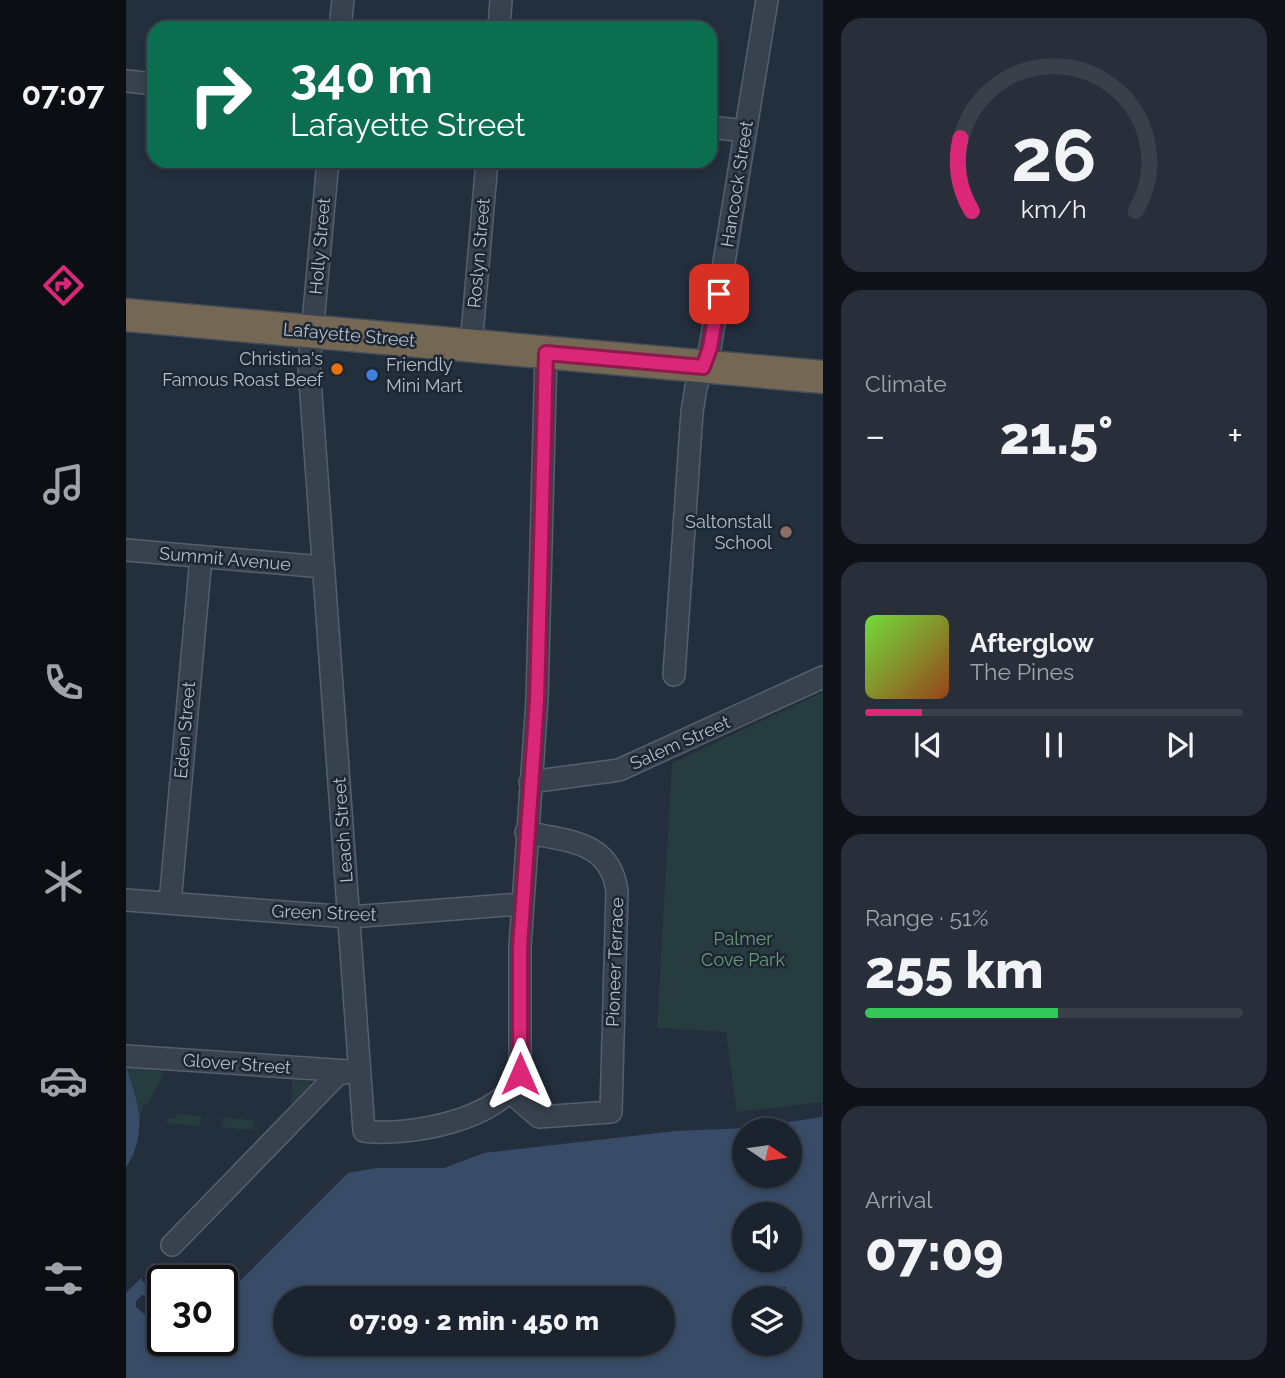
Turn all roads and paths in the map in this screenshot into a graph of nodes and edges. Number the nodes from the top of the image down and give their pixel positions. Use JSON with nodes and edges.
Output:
{"nodes":[{"id":1,"x":343,"y":0,"type":"edge"},
{"id":2,"x":501,"y":0,"type":"edge"},
{"id":3,"x":767,"y":0,"type":"edge"},
{"id":4,"x":341,"y":21,"type":"edge"},
{"id":5,"x":500,"y":21,"type":"edge"},
{"id":6,"x":126,"y":81,"type":"edge"},
{"id":7,"x":147,"y":83,"type":"edge"},
{"id":8,"x":717,"y":128,"type":"edge"},
{"id":9,"x":746,"y":131,"type":"junction"},
{"id":10,"x":327,"y":168,"type":"edge"},
{"id":11,"x":486,"y":168,"type":"edge"},
{"id":12,"x":126,"y":315,"type":"edge"},
{"id":13,"x":313,"y":332,"type":"junction"},
{"id":14,"x":471,"y":346,"type":"junction"},
{"id":15,"x":546,"y":353,"type":"junction"},
{"id":16,"x":703,"y":367,"type":"junction"},
{"id":17,"x":823,"y":377,"type":"edge"},
{"id":18,"x":126,"y":550,"type":"edge"},
{"id":19,"x":201,"y":557,"type":"junction"},
{"id":20,"x":323,"y":567,"type":"junction"},
{"id":21,"x":674,"y":676,"type":"dead end"},
{"id":22,"x":823,"y":677,"type":"edge"},
{"id":23,"x":530,"y":782,"type":"junction"},
{"id":24,"x":526,"y":832,"type":"junction"},
{"id":25,"x":126,"y":900,"type":"edge"},
{"id":26,"x":170,"y":904,"type":"junction"},
{"id":27,"x":522,"y":904,"type":"junction"},
{"id":28,"x":350,"y":917,"type":"junction"},
{"id":29,"x":126,"y":1056,"type":"edge"},
{"id":30,"x":353,"y":1070,"type":"junction"},
{"id":31,"x":510,"y":1092,"type":"junction"},
{"id":32,"x":172,"y":1245,"type":"dead end"}],
"edges":[{"from":1,"to":4,"type":"street"},
{"from":2,"to":5,"type":"street"},
{"from":3,"to":9,"type":"street","name":"Hancock Street"},
{"from":6,"to":7,"type":"street"},
{"from":8,"to":9,"type":"street"},
{"from":9,"to":16,"type":"street","name":"Hancock Street"},
{"from":10,"to":13,"type":"street","name":"Holly Street"},
{"from":11,"to":14,"type":"street","name":"Roslyn Street"},
{"from":12,"to":13,"type":"highway","name":"Lafayette Street"},
{"from":13,"to":14,"type":"highway","name":"Lafayette Street"},
{"from":13,"to":20,"type":"street","name":"Leach Street"},
{"from":14,"to":15,"type":"highway","name":"Lafayette Street"},
{"from":15,"to":16,"type":"highway","name":"Lafayette Street"},
{"from":15,"to":23,"type":"street"},
{"from":16,"to":17,"type":"highway","name":"Lafayette Street"},
{"from":16,"to":21,"type":"street","name":"Hancock Street"},
{"from":18,"to":19,"type":"street","name":"Summit Avenue"},
{"from":19,"to":20,"type":"street","name":"Summit Avenue"},
{"from":19,"to":26,"type":"street","name":"Eden Street"},
{"from":20,"to":28,"type":"street","name":"Leach Street"},
{"from":22,"to":23,"type":"street","name":"Salem Street"},
{"from":23,"to":24,"type":"street"},
{"from":24,"to":27,"type":"street"},
{"from":24,"to":31,"type":"street","name":"Pioneer Terrace"},
{"from":25,"to":26,"type":"street","name":"Green Street"},
{"from":26,"to":28,"type":"street","name":"Green Street"},
{"from":27,"to":28,"type":"street","name":"Green Street"},
{"from":27,"to":31,"type":"street"},
{"from":28,"to":30,"type":"street","name":"Leach Street"},
{"from":29,"to":30,"type":"street","name":"Glover Street"},
{"from":30,"to":31,"type":"street","name":"Leach Street"},
{"from":30,"to":32,"type":"street"}]}
